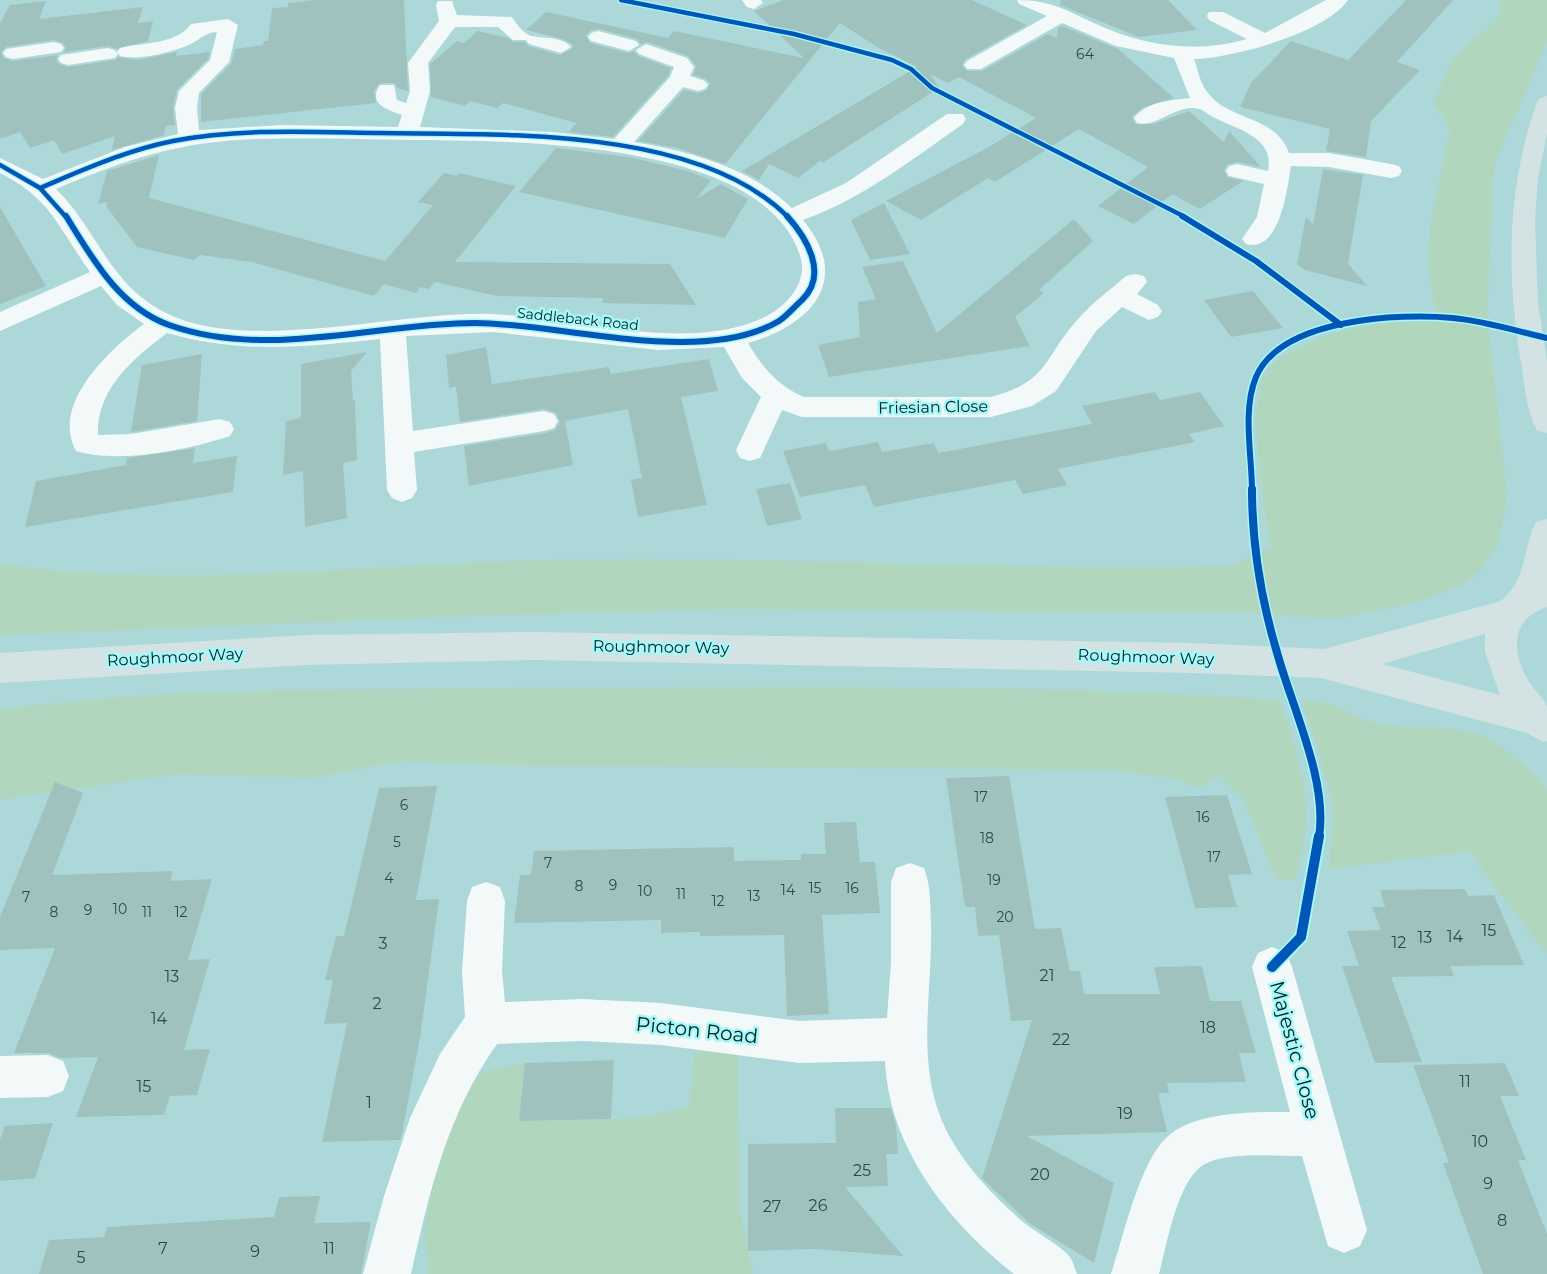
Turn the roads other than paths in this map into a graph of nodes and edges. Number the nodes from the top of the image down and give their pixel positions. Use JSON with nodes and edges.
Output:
{"nodes":[{"id":1,"x":1026,"y":0,"type":"edge"},
{"id":2,"x":1339,"y":0,"type":"edge"},
{"id":3,"x":1063,"y":15,"type":"junction"},
{"id":4,"x":1216,"y":16,"type":"dead end"},
{"id":5,"x":598,"y":37,"type":"dead end"},
{"id":6,"x":1264,"y":40,"type":"junction"},
{"id":7,"x":561,"y":47,"type":"dead end"},
{"id":8,"x":13,"y":53,"type":"dead end"},
{"id":9,"x":1182,"y":54,"type":"junction"},
{"id":10,"x":974,"y":65,"type":"dead end"},
{"id":11,"x":387,"y":88,"type":"dead end"},
{"id":12,"x":1203,"y":102,"type":"junction"},
{"id":13,"x":1547,"y":102,"type":"edge"},
{"id":14,"x":1144,"y":118,"type":"dead end"},
{"id":15,"x":955,"y":119,"type":"dead end"},
{"id":16,"x":411,"y":123,"type":"junction"},
{"id":17,"x":931,"y":136,"type":"junction"},
{"id":18,"x":189,"y":138,"type":"junction"},
{"id":19,"x":619,"y":146,"type":"junction"},
{"id":20,"x":952,"y":146,"type":"dead end"},
{"id":21,"x":0,"y":165,"type":"edge"},
{"id":22,"x":1238,"y":171,"type":"dead end"},
{"id":23,"x":1391,"y":171,"type":"dead end"},
{"id":24,"x":1276,"y":179,"type":"junction"},
{"id":25,"x":40,"y":188,"type":"junction"},
{"id":26,"x":788,"y":217,"type":"junction"},
{"id":27,"x":1254,"y":239,"type":"dead end"},
{"id":28,"x":104,"y":275,"type":"junction"},
{"id":29,"x":1149,"y":310,"type":"dead end"},
{"id":30,"x":0,"y":322,"type":"edge"},
{"id":31,"x":163,"y":323,"type":"junction"},
{"id":32,"x":392,"y":328,"type":"junction"},
{"id":33,"x":732,"y":337,"type":"junction"},
{"id":34,"x":775,"y":396,"type":"junction"},
{"id":35,"x":544,"y":421,"type":"dead end"},
{"id":36,"x":1547,"y":423,"type":"edge"},
{"id":37,"x":220,"y":429,"type":"dead end"},
{"id":38,"x":400,"y":444,"type":"junction"},
{"id":39,"x":750,"y":450,"type":"dead end"},
{"id":40,"x":402,"y":490,"type":"dead end"},
{"id":41,"x":1547,"y":531,"type":"edge"},
{"id":42,"x":1528,"y":602,"type":"edge"},
{"id":43,"x":1321,"y":663,"type":"junction"},
{"id":44,"x":0,"y":668,"type":"edge"},
{"id":45,"x":1542,"y":725,"type":"edge"},
{"id":46,"x":910,"y":882,"type":"dead end"},
{"id":47,"x":486,"y":901,"type":"dead end"},
{"id":48,"x":1272,"y":966,"type":"dead end"},
{"id":49,"x":486,"y":1023,"type":"junction"},
{"id":50,"x":907,"y":1039,"type":"junction"},
{"id":51,"x":48,"y":1076,"type":"dead end"},
{"id":52,"x":0,"y":1077,"type":"edge"},
{"id":53,"x":1318,"y":1133,"type":"junction"},
{"id":54,"x":1344,"y":1230,"type":"dead end"},
{"id":55,"x":387,"y":1274,"type":"edge"},
{"id":56,"x":1053,"y":1274,"type":"edge"},
{"id":57,"x":1136,"y":1274,"type":"edge"}],
"edges":[{"from":1,"to":3,"type":"street"},
{"from":2,"to":6,"type":"street"},
{"from":3,"to":9,"type":"street"},
{"from":3,"to":10,"type":"street"},
{"from":4,"to":6,"type":"street"},
{"from":5,"to":19,"type":"street"},
{"from":6,"to":9,"type":"street"},
{"from":7,"to":16,"type":"street"},
{"from":8,"to":18,"type":"street"},
{"from":9,"to":12,"type":"street"},
{"from":11,"to":16,"type":"street"},
{"from":12,"to":14,"type":"street"},
{"from":12,"to":24,"type":"street"},
{"from":13,"to":36,"type":"main road"},
{"from":15,"to":17,"type":"street"},
{"from":16,"to":18,"type":"street","name":"Saddleback Road"},
{"from":16,"to":19,"type":"street","name":"Saddleback Road"},
{"from":17,"to":20,"type":"street"},
{"from":17,"to":26,"type":"street"},
{"from":18,"to":25,"type":"street","name":"Saddleback Road"},
{"from":19,"to":26,"type":"street","name":"Saddleback Road"},
{"from":21,"to":25,"type":"street","name":"Saddleback Road"},
{"from":22,"to":24,"type":"street"},
{"from":23,"to":24,"type":"street"},
{"from":24,"to":27,"type":"street"},
{"from":25,"to":28,"type":"street","name":"Saddleback Road"},
{"from":26,"to":33,"type":"street","name":"Saddleback Road"},
{"from":28,"to":30,"type":"street"},
{"from":28,"to":31,"type":"street","name":"Saddleback Road"},
{"from":29,"to":34,"type":"street","name":"Friesian Close"},
{"from":31,"to":32,"type":"street","name":"Saddleback Road"},
{"from":31,"to":37,"type":"street"},
{"from":32,"to":33,"type":"street","name":"Saddleback Road"},
{"from":32,"to":38,"type":"street"},
{"from":33,"to":34,"type":"street","name":"Friesian Close"},
{"from":34,"to":39,"type":"street"},
{"from":35,"to":38,"type":"street"},
{"from":38,"to":40,"type":"street"},
{"from":41,"to":42,"type":"main road"},
{"from":42,"to":43,"type":"main road","name":"Roughmoor Way"},
{"from":42,"to":45,"type":"main road"},
{"from":43,"to":44,"type":"main road","name":"Roughmoor Way"},
{"from":43,"to":45,"type":"main road","name":"Roughmoor Way"},
{"from":46,"to":50,"type":"street"},
{"from":47,"to":49,"type":"street"},
{"from":48,"to":53,"type":"street","name":"Majestic Close"},
{"from":49,"to":50,"type":"street","name":"Picton Road"},
{"from":49,"to":55,"type":"street"},
{"from":50,"to":56,"type":"street"},
{"from":51,"to":52,"type":"street"},
{"from":53,"to":54,"type":"street","name":"Majestic Close"},
{"from":53,"to":57,"type":"street","name":"Majestic Close"}]}
